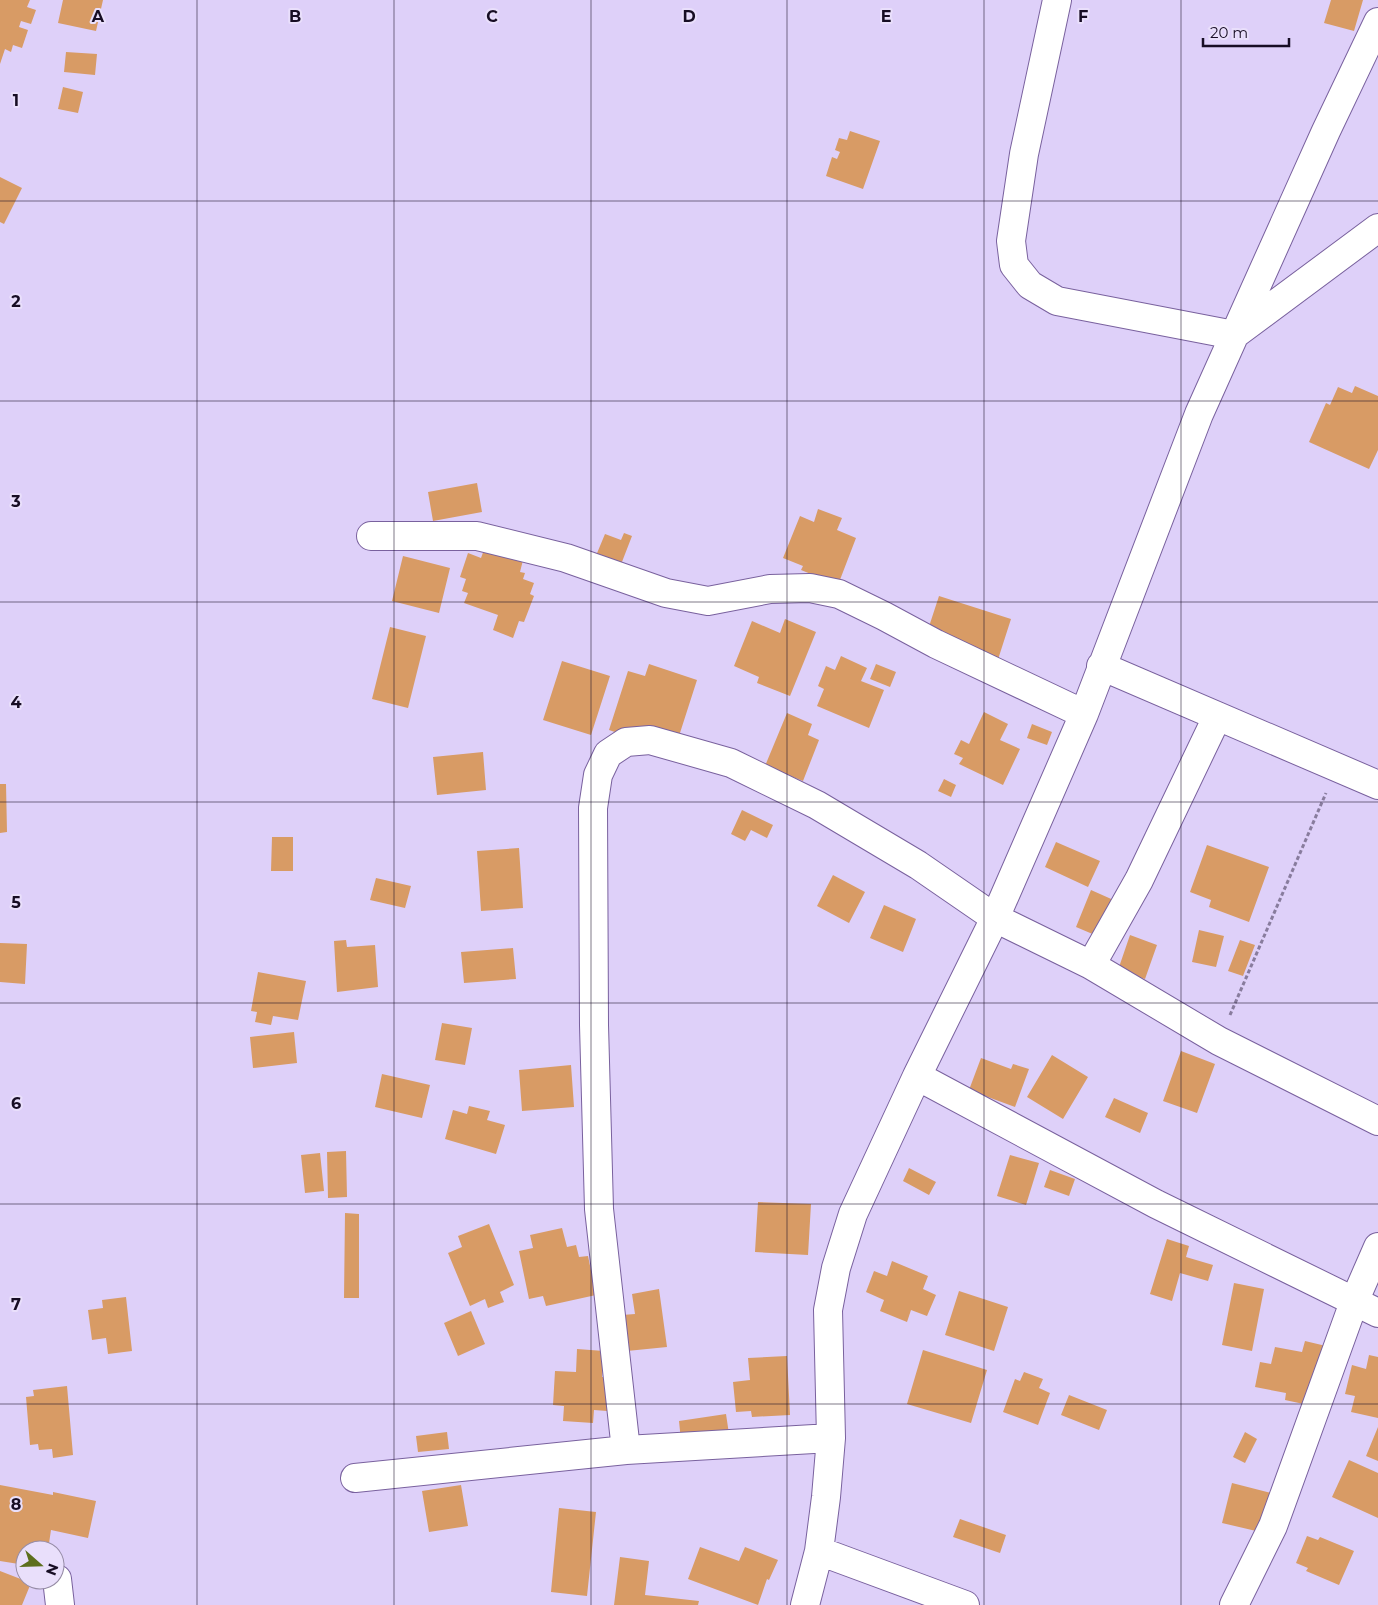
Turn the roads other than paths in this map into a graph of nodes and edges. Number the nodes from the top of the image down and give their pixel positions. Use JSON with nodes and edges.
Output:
{"nodes":[{"id":1,"x":1058,"y":0,"type":"edge"},
{"id":2,"x":1378,"y":22,"type":"edge"},
{"id":3,"x":1378,"y":228,"type":"edge"},
{"id":4,"x":1234,"y":335,"type":"junction"},
{"id":5,"x":371,"y":536,"type":"dead end"},
{"id":6,"x":1101,"y":666,"type":"junction"},
{"id":7,"x":1084,"y":714,"type":"junction"},
{"id":8,"x":1217,"y":717,"type":"junction"},
{"id":9,"x":1378,"y":785,"type":"edge"},
{"id":10,"x":995,"y":918,"type":"junction"},
{"id":11,"x":1091,"y":966,"type":"junction"},
{"id":12,"x":917,"y":1076,"type":"junction"},
{"id":13,"x":1378,"y":1121,"type":"edge"},
{"id":14,"x":1378,"y":1247,"type":"edge"},
{"id":15,"x":1366,"y":1308,"type":"edge"},
{"id":16,"x":831,"y":1438,"type":"junction"},
{"id":17,"x":626,"y":1450,"type":"junction"},
{"id":18,"x":355,"y":1478,"type":"dead end"},
{"id":19,"x":819,"y":1550,"type":"junction"},
{"id":20,"x":805,"y":1605,"type":"edge"},
{"id":21,"x":965,"y":1605,"type":"edge"},
{"id":22,"x":1234,"y":1605,"type":"edge"}],
"edges":[{"from":1,"to":4,"type":"street"},
{"from":2,"to":4,"type":"street"},
{"from":3,"to":4,"type":"street"},
{"from":4,"to":6,"type":"street"},
{"from":5,"to":7,"type":"street"},
{"from":6,"to":7,"type":"street"},
{"from":6,"to":8,"type":"street"},
{"from":7,"to":10,"type":"street"},
{"from":8,"to":9,"type":"street"},
{"from":8,"to":11,"type":"street"},
{"from":10,"to":11,"type":"street"},
{"from":10,"to":12,"type":"street"},
{"from":10,"to":17,"type":"street"},
{"from":11,"to":13,"type":"street"},
{"from":12,"to":15,"type":"street"},
{"from":12,"to":16,"type":"street"},
{"from":14,"to":15,"type":"street"},
{"from":15,"to":22,"type":"street"},
{"from":16,"to":17,"type":"street"},
{"from":16,"to":19,"type":"street"},
{"from":17,"to":18,"type":"street"},
{"from":19,"to":20,"type":"street"},
{"from":19,"to":21,"type":"street"}]}
